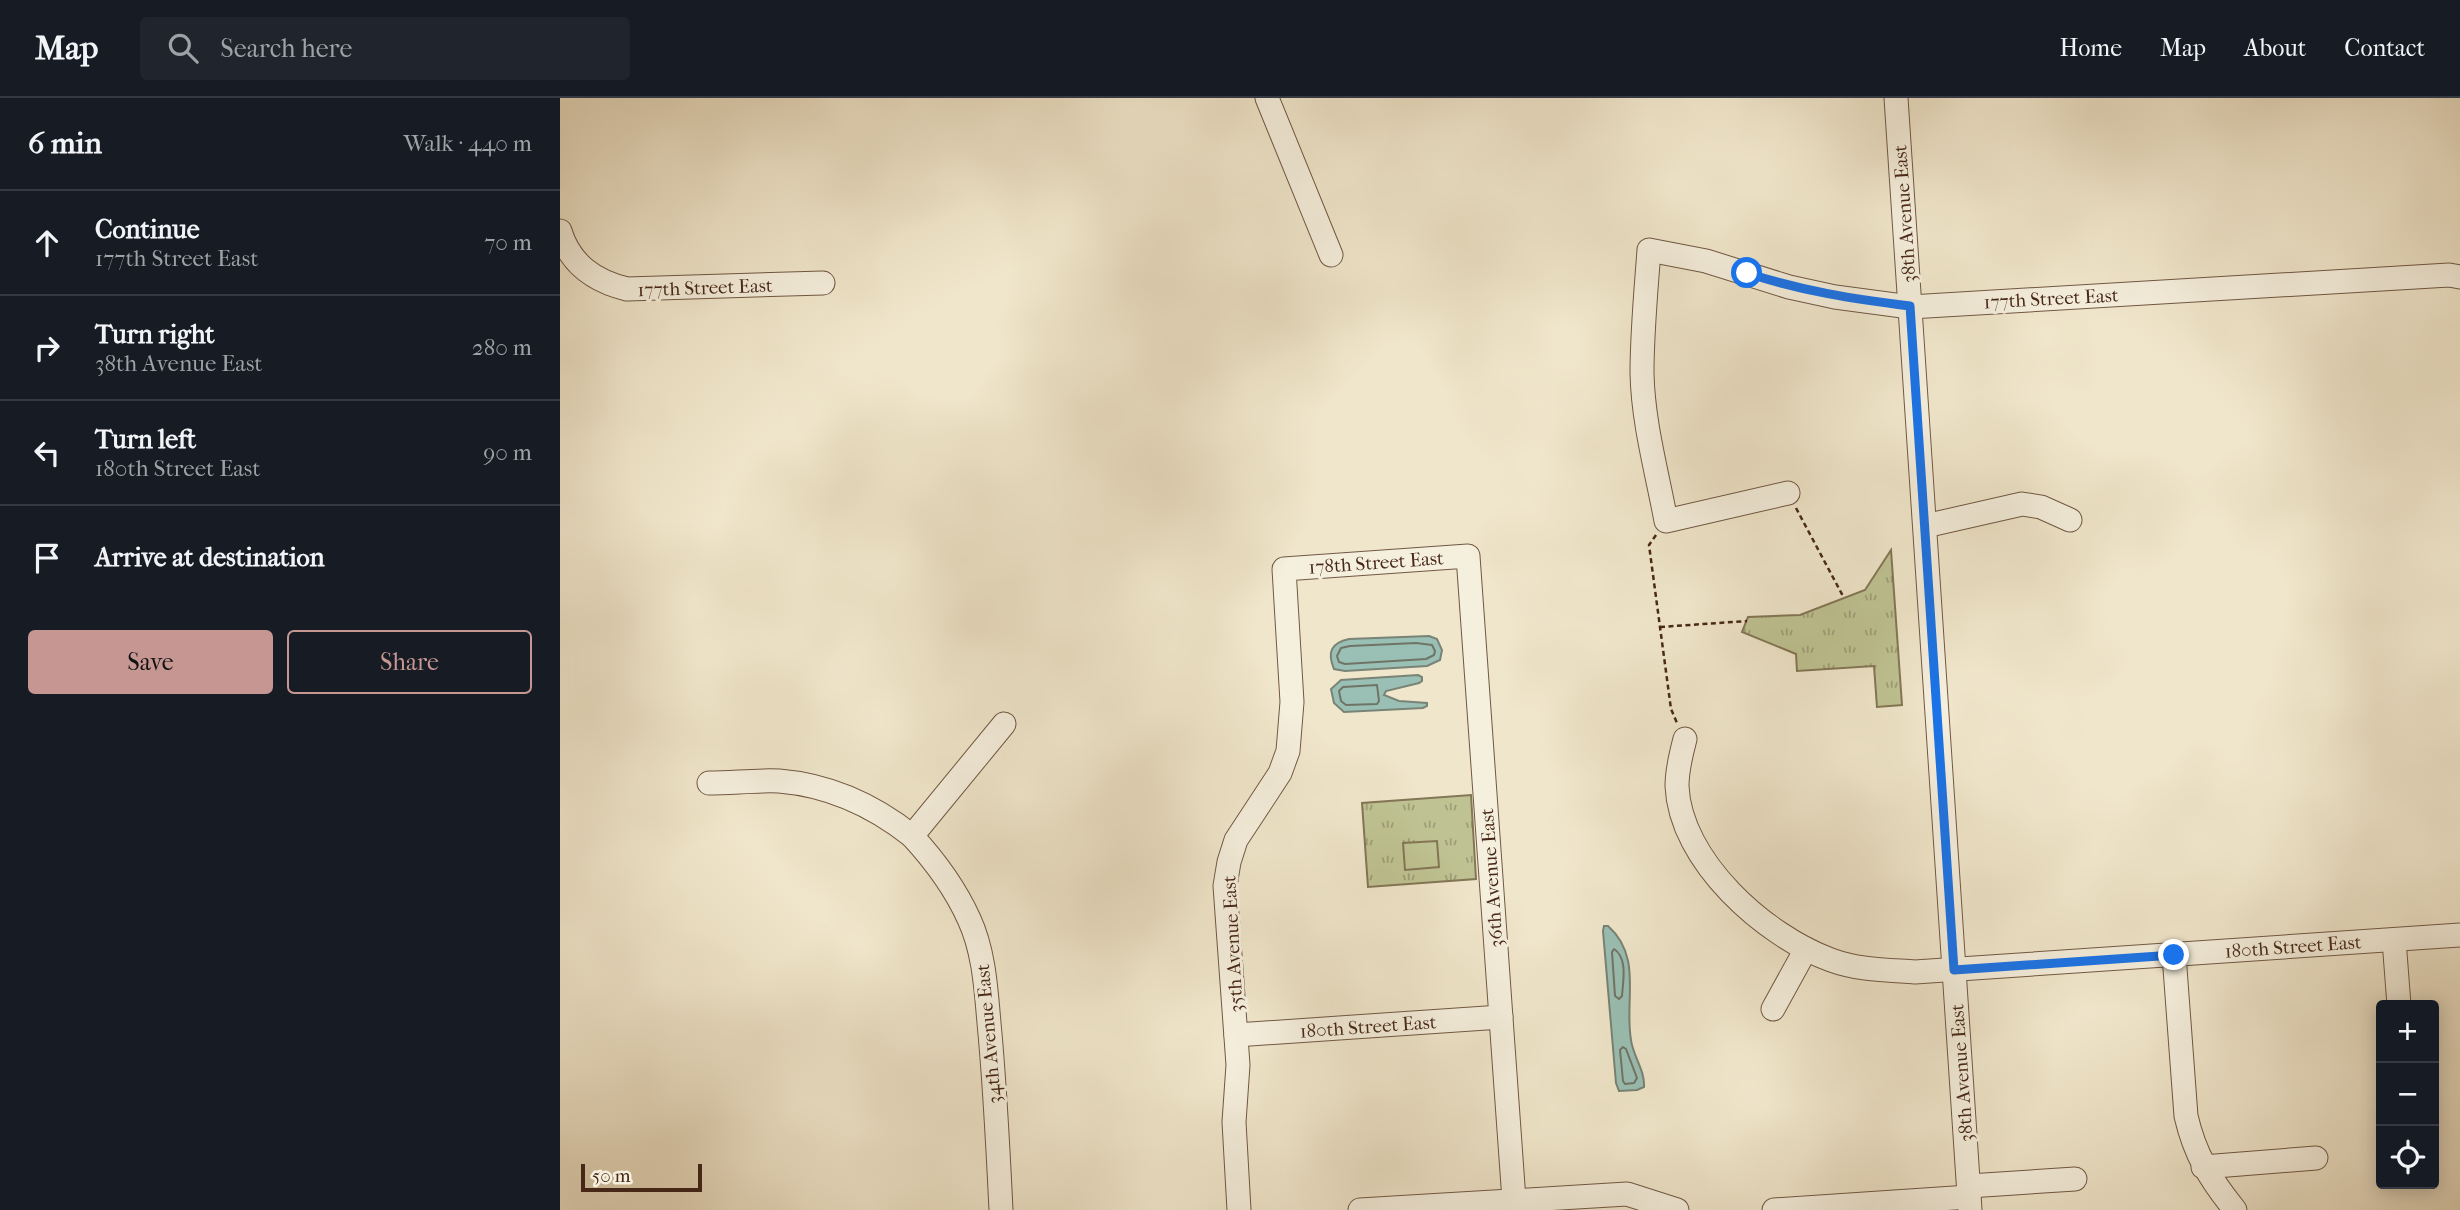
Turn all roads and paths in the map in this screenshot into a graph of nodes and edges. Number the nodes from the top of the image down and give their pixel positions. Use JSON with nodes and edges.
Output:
{"nodes":[{"id":1,"x":1267,"y":98,"type":"edge"},
{"id":2,"x":1896,"y":98,"type":"edge"},
{"id":3,"x":560,"y":231,"type":"edge"},
{"id":4,"x":1331,"y":255,"type":"dead end"},
{"id":5,"x":2460,"y":277,"type":"edge"},
{"id":6,"x":823,"y":284,"type":"dead end"},
{"id":7,"x":1910,"y":306,"type":"junction"},
{"id":8,"x":1788,"y":493,"type":"joint"},
{"id":9,"x":2070,"y":520,"type":"dead end"},
{"id":10,"x":1666,"y":522,"type":"junction"},
{"id":11,"x":1925,"y":526,"type":"junction"},
{"id":12,"x":1468,"y":555,"type":"joint"},
{"id":13,"x":1284,"y":569,"type":"joint"},
{"id":14,"x":1844,"y":598,"type":"dead end"},
{"id":15,"x":1747,"y":621,"type":"dead end"},
{"id":16,"x":1660,"y":627,"type":"junction"},
{"id":17,"x":1003,"y":724,"type":"dead end"},
{"id":18,"x":1685,"y":739,"type":"joint"},
{"id":19,"x":709,"y":783,"type":"dead end"},
{"id":20,"x":912,"y":836,"type":"junction"},
{"id":21,"x":2460,"y":935,"type":"edge"},
{"id":22,"x":2394,"y":940,"type":"junction"},
{"id":23,"x":1806,"y":949,"type":"junction"},
{"id":24,"x":2174,"y":955,"type":"junction"},
{"id":25,"x":1954,"y":970,"type":"junction"},
{"id":26,"x":2399,"y":1000,"type":"edge"},
{"id":27,"x":1773,"y":1009,"type":"dead end"},
{"id":28,"x":1500,"y":1017,"type":"junction"},
{"id":29,"x":1236,"y":1035,"type":"junction"},
{"id":30,"x":2316,"y":1158,"type":"dead end"},
{"id":31,"x":2203,"y":1167,"type":"junction"},
{"id":32,"x":2075,"y":1179,"type":"dead end"},
{"id":33,"x":1969,"y":1198,"type":"edge"},
{"id":34,"x":1514,"y":1200,"type":"junction"},
{"id":35,"x":1001,"y":1210,"type":"edge"},
{"id":36,"x":1239,"y":1210,"type":"edge"},
{"id":37,"x":1360,"y":1210,"type":"edge"},
{"id":38,"x":1677,"y":1210,"type":"edge"},
{"id":39,"x":1787,"y":1210,"type":"edge"},
{"id":40,"x":2235,"y":1210,"type":"edge"}],
"edges":[{"from":1,"to":4,"type":"street"},
{"from":2,"to":7,"type":"street","name":"38th Avenue East"},
{"from":3,"to":6,"type":"street","name":"177th Street East"},
{"from":5,"to":7,"type":"street","name":"177th Street East"},
{"from":7,"to":10,"type":"street","name":"177th Street East"},
{"from":7,"to":11,"type":"street","name":"38th Avenue East"},
{"from":8,"to":10,"type":"street"},
{"from":8,"to":14,"type":"path"},
{"from":9,"to":11,"type":"street"},
{"from":10,"to":16,"type":"path"},
{"from":11,"to":25,"type":"street","name":"38th Avenue East"},
{"from":12,"to":13,"type":"street","name":"178th Street East"},
{"from":12,"to":28,"type":"street","name":"36th Avenue East"},
{"from":13,"to":29,"type":"street","name":"35th Avenue East"},
{"from":15,"to":16,"type":"path"},
{"from":16,"to":18,"type":"path"},
{"from":17,"to":20,"type":"street"},
{"from":18,"to":23,"type":"street","name":"180th Street East"},
{"from":19,"to":20,"type":"street","name":"34th Avenue East"},
{"from":20,"to":35,"type":"street","name":"34th Avenue East"},
{"from":21,"to":22,"type":"street","name":"180th Street East"},
{"from":22,"to":24,"type":"street","name":"180th Street East"},
{"from":22,"to":26,"type":"street"},
{"from":23,"to":25,"type":"street","name":"180th Street East"},
{"from":23,"to":27,"type":"street"},
{"from":24,"to":25,"type":"street","name":"180th Street East"},
{"from":24,"to":31,"type":"street"},
{"from":25,"to":33,"type":"street","name":"38th Avenue East"},
{"from":28,"to":29,"type":"street","name":"180th Street East"},
{"from":28,"to":34,"type":"street","name":"36th Avenue East"},
{"from":29,"to":36,"type":"street","name":"35th Avenue East"},
{"from":30,"to":31,"type":"street"},
{"from":31,"to":40,"type":"street"},
{"from":32,"to":33,"type":"street"},
{"from":33,"to":39,"type":"street"},
{"from":34,"to":37,"type":"street"},
{"from":34,"to":38,"type":"street"}]}
